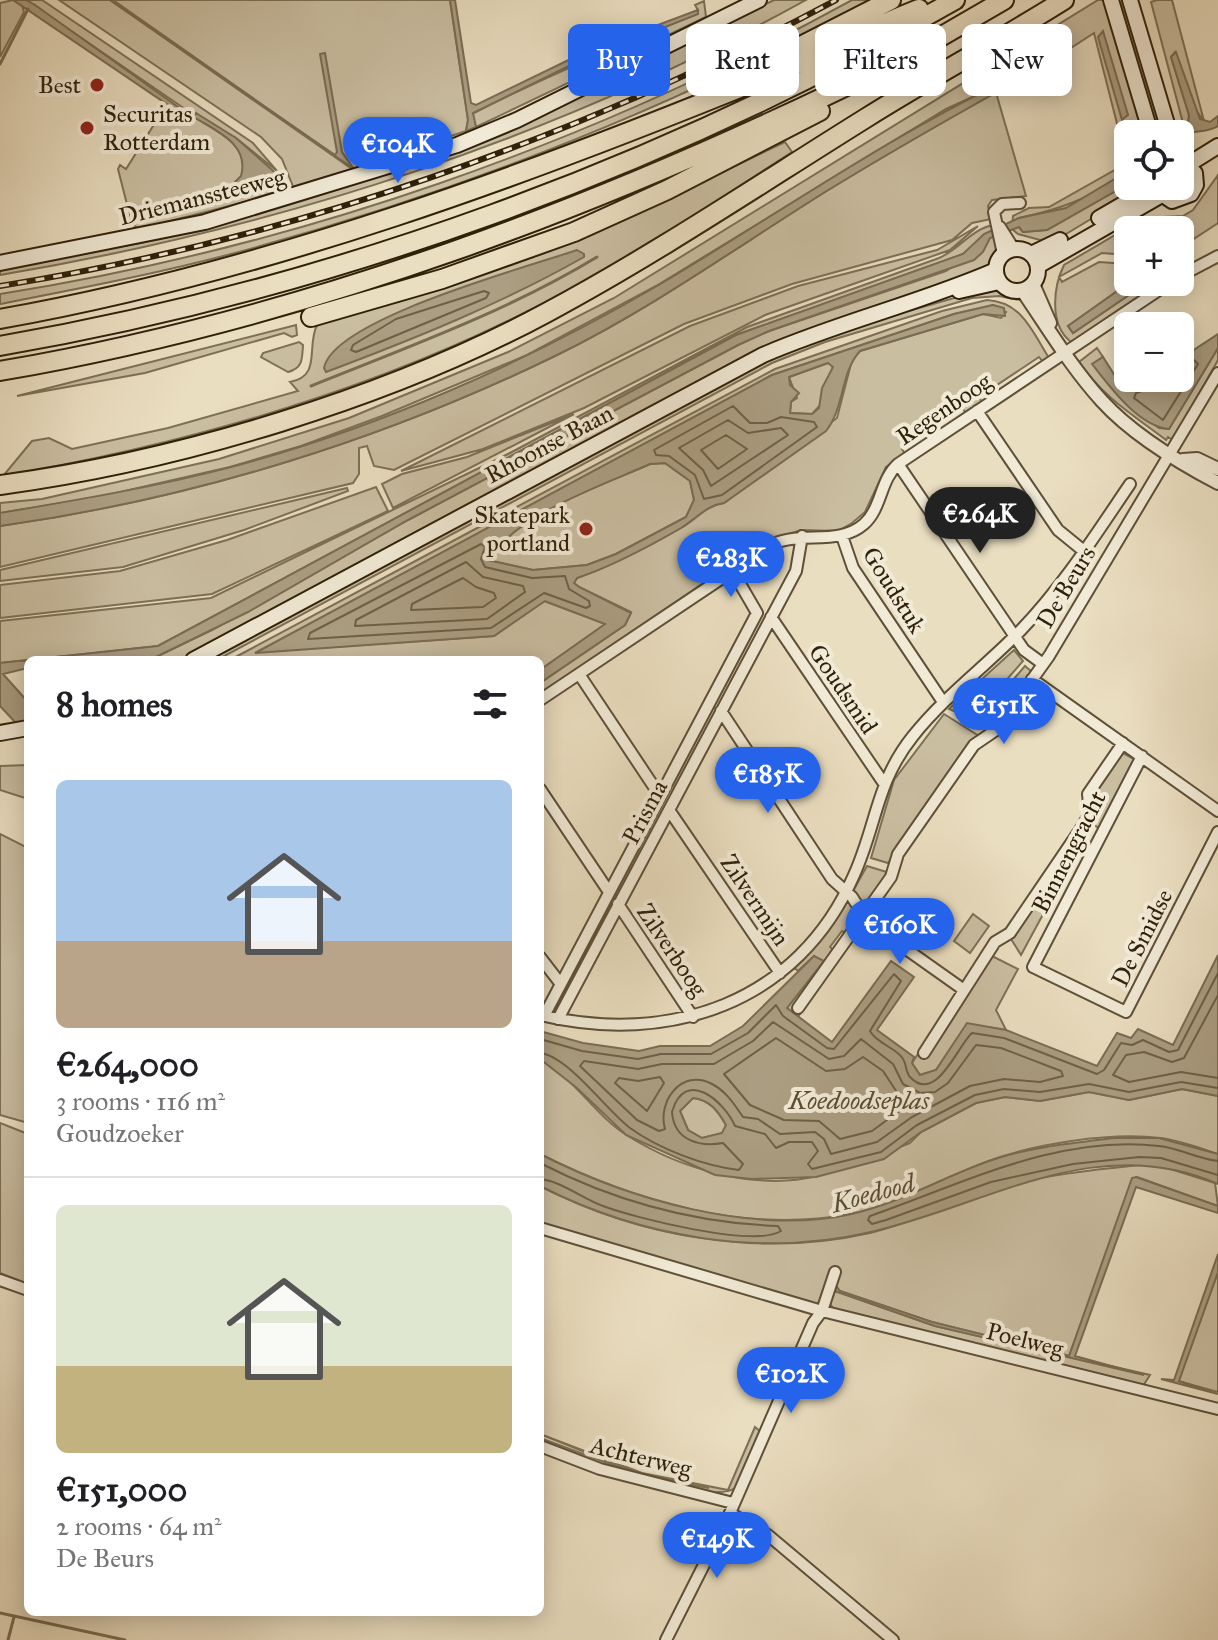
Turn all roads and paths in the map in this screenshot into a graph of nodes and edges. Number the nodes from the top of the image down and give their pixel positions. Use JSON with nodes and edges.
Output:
{"nodes":[{"id":1,"x":759,"y":0,"type":"edge"},
{"id":2,"x":891,"y":0,"type":"edge"},
{"id":3,"x":945,"y":0,"type":"edge"},
{"id":4,"x":955,"y":0,"type":"edge"},
{"id":5,"x":1004,"y":0,"type":"edge"},
{"id":6,"x":1064,"y":0,"type":"edge"},
{"id":7,"x":1111,"y":0,"type":"edge"},
{"id":8,"x":1130,"y":0,"type":"edge"},
{"id":9,"x":946,"y":33,"type":"edge"},
{"id":10,"x":824,"y":96,"type":"edge"},
{"id":11,"x":843,"y":96,"type":"edge"},
{"id":12,"x":1147,"y":120,"type":"edge"},
{"id":13,"x":1166,"y":120,"type":"edge"},
{"id":14,"x":651,"y":121,"type":"junction"},
{"id":15,"x":1218,"y":146,"type":"edge"},
{"id":16,"x":1218,"y":158,"type":"edge"},
{"id":17,"x":1194,"y":162,"type":"edge"},
{"id":18,"x":1194,"y":164,"type":"edge"},
{"id":19,"x":1141,"y":200,"type":"edge"},
{"id":20,"x":1020,"y":203,"type":"dead end"},
{"id":21,"x":1009,"y":251,"type":"junction"},
{"id":22,"x":1218,"y":256,"type":"edge"},
{"id":23,"x":1035,"y":260,"type":"junction"},
{"id":24,"x":0,"y":263,"type":"edge"},
{"id":25,"x":1194,"y":269,"type":"edge"},
{"id":26,"x":998,"y":276,"type":"junction"},
{"id":27,"x":1027,"y":287,"type":"junction"},
{"id":28,"x":1150,"y":296,"type":"edge"},
{"id":29,"x":311,"y":317,"type":"dead end"},
{"id":30,"x":0,"y":319,"type":"edge"},
{"id":31,"x":0,"y":346,"type":"edge"},
{"id":32,"x":1064,"y":353,"type":"junction"},
{"id":33,"x":0,"y":371,"type":"edge"},
{"id":34,"x":1218,"y":373,"type":"edge"},
{"id":35,"x":977,"y":411,"type":"junction"},
{"id":36,"x":1170,"y":453,"type":"junction"},
{"id":37,"x":1183,"y":460,"type":"junction"},
{"id":38,"x":898,"y":464,"type":"junction"},
{"id":39,"x":1218,"y":469,"type":"edge"},
{"id":40,"x":1218,"y":483,"type":"edge"},
{"id":41,"x":1130,"y":484,"type":"dead end"},
{"id":42,"x":0,"y":485,"type":"edge"},
{"id":43,"x":802,"y":536,"type":"junction"},
{"id":44,"x":842,"y":536,"type":"junction"},
{"id":45,"x":1085,"y":552,"type":"junction"},
{"id":46,"x":732,"y":570,"type":"junction"},
{"id":47,"x":771,"y":617,"type":"junction"},
{"id":48,"x":1015,"y":636,"type":"junction"},
{"id":49,"x":200,"y":656,"type":"edge"},
{"id":50,"x":1043,"y":664,"type":"junction"},
{"id":51,"x":579,"y":674,"type":"junction"},
{"id":52,"x":1032,"y":679,"type":"junction"},
{"id":53,"x":544,"y":697,"type":"edge"},
{"id":54,"x":943,"y":702,"type":"junction"},
{"id":55,"x":721,"y":711,"type":"junction"},
{"id":56,"x":1123,"y":743,"type":"junction"},
{"id":57,"x":1142,"y":756,"type":"junction"},
{"id":58,"x":883,"y":782,"type":"junction"},
{"id":59,"x":544,"y":795,"type":"edge"},
{"id":60,"x":660,"y":796,"type":"junction"},
{"id":61,"x":669,"y":810,"type":"junction"},
{"id":62,"x":1218,"y":811,"type":"edge"},
{"id":63,"x":1218,"y":832,"type":"edge"},
{"id":64,"x":846,"y":891,"type":"junction"},
{"id":65,"x":609,"y":892,"type":"junction"},
{"id":66,"x":618,"y":904,"type":"junction"},
{"id":67,"x":865,"y":916,"type":"junction"},
{"id":68,"x":544,"y":962,"type":"edge"},
{"id":69,"x":1033,"y":967,"type":"joint"},
{"id":70,"x":780,"y":973,"type":"junction"},
{"id":71,"x":560,"y":983,"type":"junction"},
{"id":72,"x":964,"y":990,"type":"junction"},
{"id":73,"x":798,"y":1008,"type":"dead end"},
{"id":74,"x":544,"y":1012,"type":"edge"},
{"id":75,"x":544,"y":1016,"type":"edge"},
{"id":76,"x":693,"y":1017,"type":"junction"},
{"id":77,"x":558,"y":1019,"type":"junction"},
{"id":78,"x":924,"y":1053,"type":"dead end"},
{"id":79,"x":544,"y":1229,"type":"edge"},
{"id":80,"x":835,"y":1272,"type":"dead end"},
{"id":81,"x":0,"y":1280,"type":"edge"},
{"id":82,"x":24,"y":1289,"type":"edge"},
{"id":83,"x":822,"y":1311,"type":"junction"},
{"id":84,"x":1218,"y":1409,"type":"edge"},
{"id":85,"x":544,"y":1448,"type":"edge"},
{"id":86,"x":732,"y":1508,"type":"junction"},
{"id":87,"x":666,"y":1640,"type":"edge"},
{"id":88,"x":893,"y":1640,"type":"edge"}],
"edges":[{"from":1,"to":24,"type":"main road","name":"Driemanssteeweg"},
{"from":2,"to":14,"type":"highway"},
{"from":3,"to":14,"type":"highway"},
{"from":4,"to":31,"type":"highway"},
{"from":5,"to":9,"type":"highway"},
{"from":6,"to":42,"type":"highway"},
{"from":7,"to":12,"type":"main road"},
{"from":8,"to":13,"type":"main road"},
{"from":10,"to":33,"type":"highway"},
{"from":11,"to":29,"type":"highway"},
{"from":14,"to":30,"type":"highway"},
{"from":15,"to":17,"type":"main road"},
{"from":16,"to":18,"type":"main road"},
{"from":19,"to":23,"type":"main road"},
{"from":20,"to":21,"type":"street"},
{"from":21,"to":23,"type":"main road"},
{"from":21,"to":26,"type":"main road"},
{"from":22,"to":25,"type":"street"},
{"from":23,"to":27,"type":"main road"},
{"from":26,"to":27,"type":"main road"},
{"from":26,"to":49,"type":"main road","name":"Rhoonse Baan"},
{"from":27,"to":32,"type":"street"},
{"from":28,"to":32,"type":"street","name":"Regenboog"},
{"from":32,"to":35,"type":"street","name":"Regenboog"},
{"from":32,"to":36,"type":"street"},
{"from":34,"to":36,"type":"street","name":"De Beurs"},
{"from":35,"to":38,"type":"street","name":"Regenboog"},
{"from":35,"to":45,"type":"street"},
{"from":36,"to":37,"type":"street"},
{"from":36,"to":50,"type":"street","name":"De Beurs"},
{"from":37,"to":39,"type":"street"},
{"from":37,"to":40,"type":"street"},
{"from":38,"to":44,"type":"street","name":"Regenboog"},
{"from":38,"to":48,"type":"street"},
{"from":41,"to":45,"type":"street"},
{"from":43,"to":44,"type":"street"},
{"from":43,"to":46,"type":"street"},
{"from":43,"to":47,"type":"street","name":"Prisma"},
{"from":44,"to":54,"type":"street","name":"Goudstuk"},
{"from":45,"to":48,"type":"street"},
{"from":46,"to":51,"type":"street"},
{"from":46,"to":60,"type":"street","name":"Prisma"},
{"from":47,"to":55,"type":"street","name":"Prisma"},
{"from":47,"to":58,"type":"street","name":"Goudsmid"},
{"from":48,"to":50,"type":"street"},
{"from":48,"to":54,"type":"street"},
{"from":50,"to":52,"type":"street","name":"De Beurs"},
{"from":51,"to":53,"type":"street"},
{"from":51,"to":60,"type":"street"},
{"from":52,"to":56,"type":"street"},
{"from":52,"to":67,"type":"street","name":"De Beurs"},
{"from":54,"to":58,"type":"street"},
{"from":55,"to":61,"type":"street","name":"Prisma"},
{"from":55,"to":64,"type":"street"},
{"from":56,"to":57,"type":"street"},
{"from":56,"to":72,"type":"street","name":"Binnengracht"},
{"from":57,"to":62,"type":"street"},
{"from":57,"to":69,"type":"street","name":"Binnengracht"},
{"from":58,"to":64,"type":"street"},
{"from":59,"to":65,"type":"street"},
{"from":60,"to":65,"type":"street","name":"Prisma"},
{"from":61,"to":66,"type":"street","name":"Prisma"},
{"from":61,"to":70,"type":"street","name":"Zilvermijn"},
{"from":63,"to":69,"type":"street","name":"De Smidse"},
{"from":64,"to":67,"type":"street"},
{"from":64,"to":70,"type":"street"},
{"from":65,"to":71,"type":"street","name":"Prisma"},
{"from":66,"to":76,"type":"street","name":"Zilverboog"},
{"from":66,"to":77,"type":"street","name":"Prisma"},
{"from":67,"to":72,"type":"street"},
{"from":67,"to":73,"type":"street","name":"De Beurs"},
{"from":68,"to":71,"type":"street"},
{"from":70,"to":76,"type":"street"},
{"from":71,"to":74,"type":"street","name":"Prisma"},
{"from":72,"to":78,"type":"street","name":"Binnengracht"},
{"from":75,"to":77,"type":"street"},
{"from":76,"to":77,"type":"street"},
{"from":79,"to":83,"type":"street","name":"Poelweg"},
{"from":80,"to":83,"type":"street"},
{"from":81,"to":82,"type":"street"},
{"from":83,"to":84,"type":"street","name":"Poelweg"},
{"from":83,"to":86,"type":"street"},
{"from":85,"to":86,"type":"street","name":"Achterweg"},
{"from":86,"to":87,"type":"street"},
{"from":86,"to":88,"type":"street","name":"Achterweg"}]}
